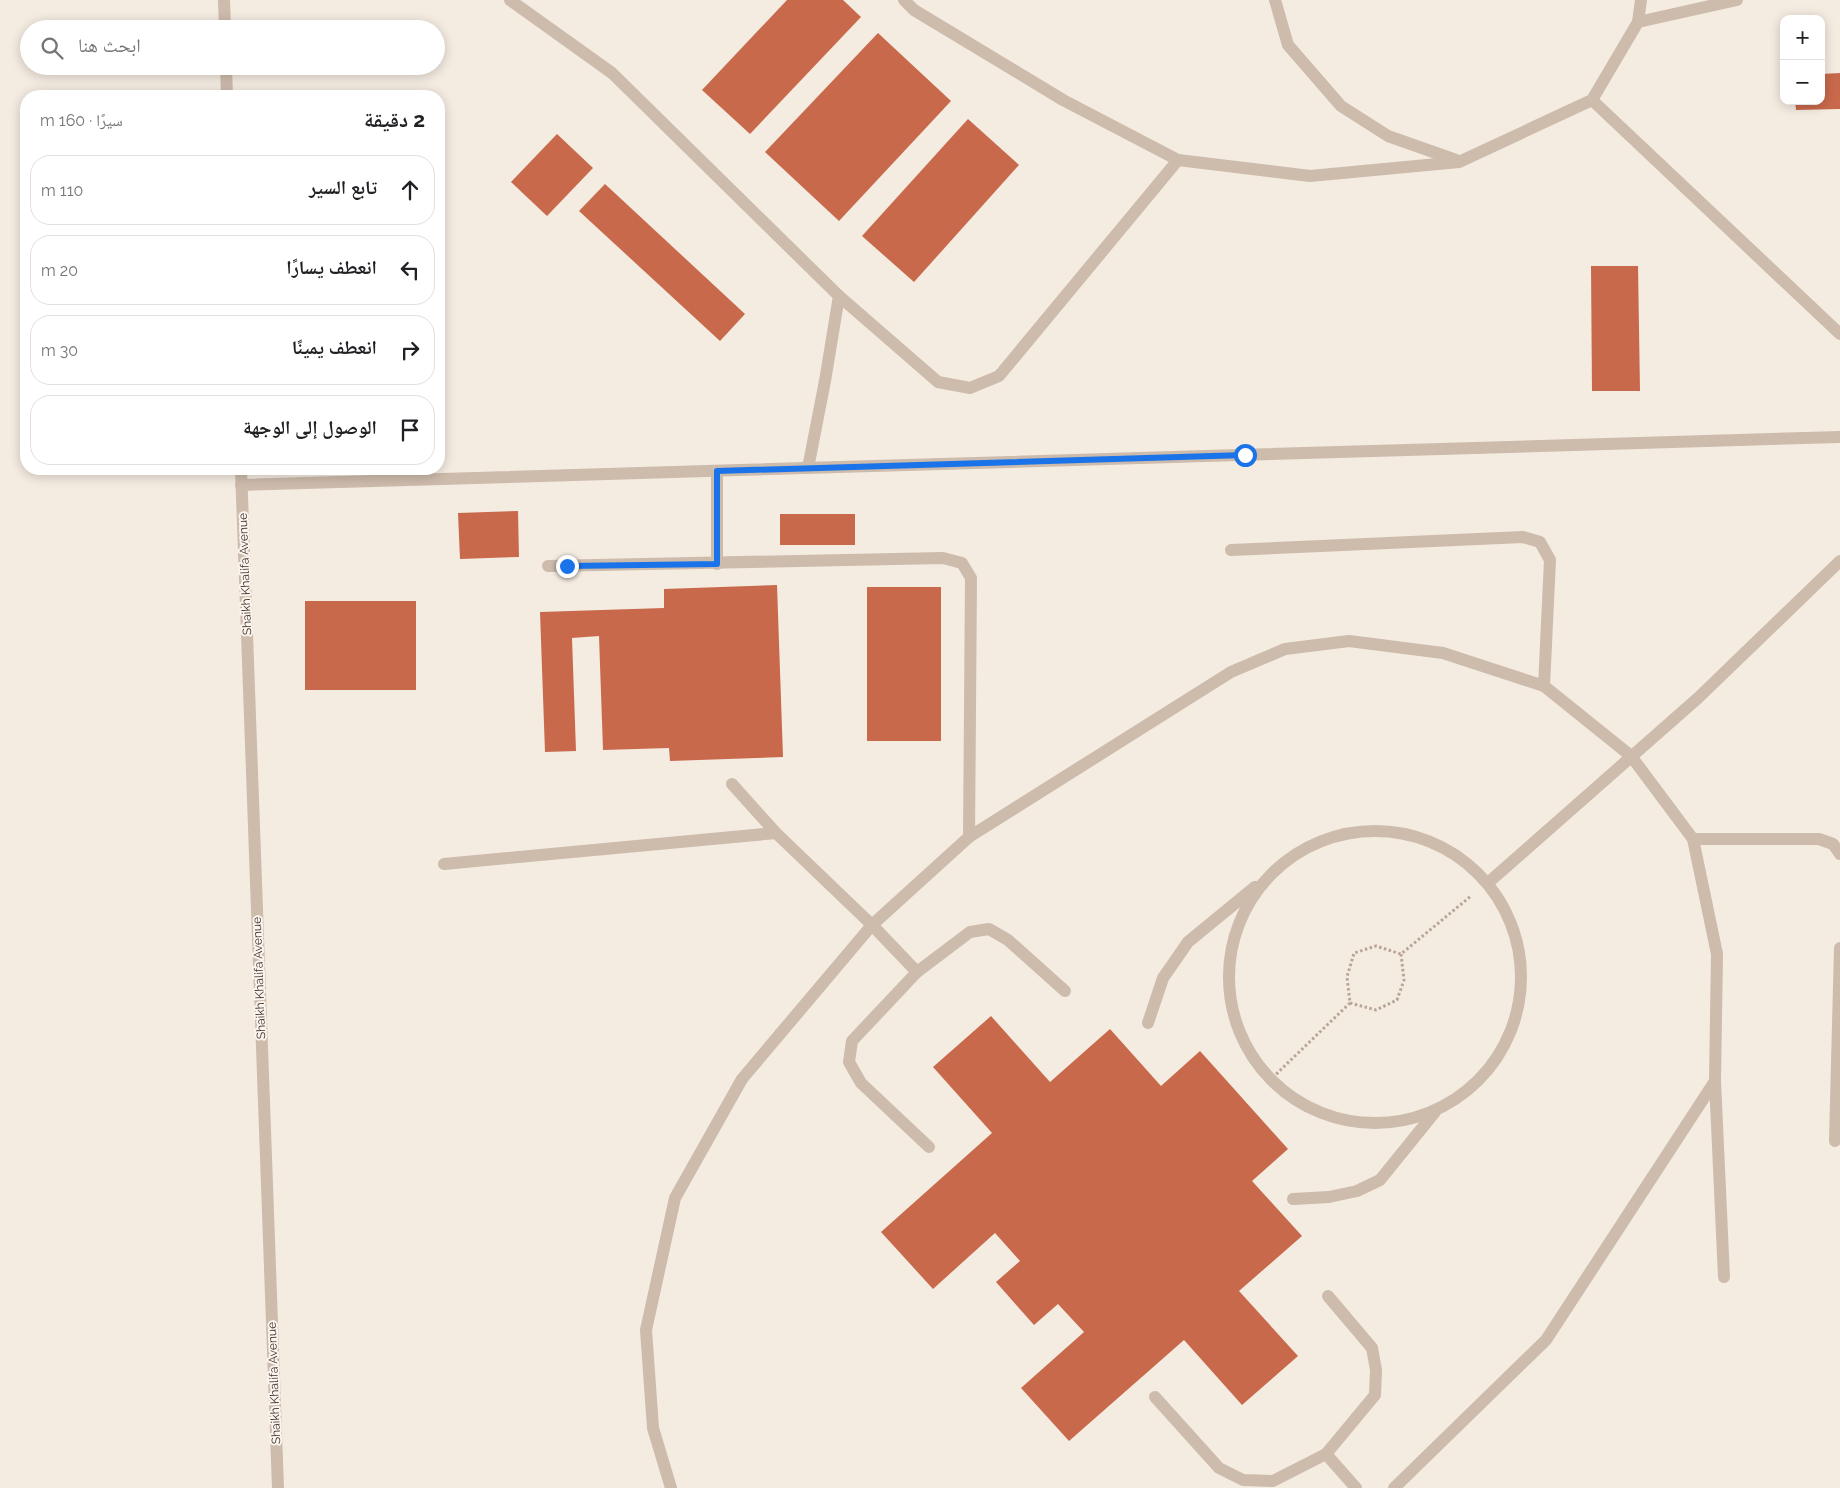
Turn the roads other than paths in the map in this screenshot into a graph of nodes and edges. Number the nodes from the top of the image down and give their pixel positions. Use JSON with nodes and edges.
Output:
{"nodes":[{"id":1,"x":224,"y":0,"type":"edge"},
{"id":2,"x":510,"y":0,"type":"edge"},
{"id":3,"x":904,"y":0,"type":"edge"},
{"id":4,"x":923,"y":0,"type":"edge"},
{"id":5,"x":1275,"y":0,"type":"edge"},
{"id":6,"x":1641,"y":0,"type":"edge"},
{"id":7,"x":1737,"y":0,"type":"edge"},
{"id":8,"x":914,"y":10,"type":"junction"},
{"id":9,"x":225,"y":20,"type":"edge"},
{"id":10,"x":1638,"y":22,"type":"junction"},
{"id":11,"x":226,"y":75,"type":"edge"},
{"id":12,"x":227,"y":90,"type":"edge"},
{"id":13,"x":1592,"y":100,"type":"junction"},
{"id":14,"x":1178,"y":160,"type":"junction"},
{"id":15,"x":1459,"y":162,"type":"junction"},
{"id":16,"x":839,"y":296,"type":"junction"},
{"id":17,"x":1840,"y":334,"type":"edge"},
{"id":18,"x":1840,"y":437,"type":"edge"},
{"id":19,"x":808,"y":468,"type":"junction"},
{"id":20,"x":717,"y":471,"type":"junction"},
{"id":21,"x":241,"y":475,"type":"edge"},
{"id":22,"x":241,"y":486,"type":"junction"},
{"id":23,"x":1231,"y":550,"type":"dead end"},
{"id":24,"x":1840,"y":561,"type":"edge"},
{"id":25,"x":717,"y":564,"type":"junction"},
{"id":26,"x":548,"y":566,"type":"dead end"},
{"id":27,"x":1544,"y":686,"type":"junction"},
{"id":28,"x":1631,"y":756,"type":"junction"},
{"id":29,"x":732,"y":784,"type":"dead end"},
{"id":30,"x":776,"y":833,"type":"junction"},
{"id":31,"x":969,"y":837,"type":"junction"},
{"id":32,"x":1693,"y":839,"type":"junction"},
{"id":33,"x":1840,"y":854,"type":"edge"},
{"id":34,"x":444,"y":864,"type":"dead end"},
{"id":35,"x":1261,"y":882,"type":"junction"},
{"id":36,"x":1489,"y":882,"type":"junction"},
{"id":37,"x":872,"y":925,"type":"junction"},
{"id":38,"x":1840,"y":948,"type":"edge"},
{"id":39,"x":917,"y":972,"type":"junction"},
{"id":40,"x":1065,"y":991,"type":"dead end"},
{"id":41,"x":1148,"y":1023,"type":"dead end"},
{"id":42,"x":1715,"y":1081,"type":"junction"},
{"id":43,"x":1435,"y":1112,"type":"junction"},
{"id":44,"x":1835,"y":1141,"type":"dead end"},
{"id":45,"x":929,"y":1147,"type":"dead end"},
{"id":46,"x":1293,"y":1200,"type":"dead end"},
{"id":47,"x":1724,"y":1277,"type":"dead end"},
{"id":48,"x":1328,"y":1296,"type":"dead end"},
{"id":49,"x":1155,"y":1397,"type":"dead end"},
{"id":50,"x":1326,"y":1454,"type":"junction"},
{"id":51,"x":278,"y":1488,"type":"edge"},
{"id":52,"x":671,"y":1488,"type":"edge"},
{"id":53,"x":1356,"y":1488,"type":"edge"},
{"id":54,"x":1394,"y":1488,"type":"edge"}],
"edges":[{"from":1,"to":9,"type":"street"},
{"from":2,"to":16,"type":"street"},
{"from":3,"to":8,"type":"street"},
{"from":4,"to":8,"type":"street"},
{"from":5,"to":15,"type":"street"},
{"from":6,"to":10,"type":"street"},
{"from":7,"to":10,"type":"street"},
{"from":8,"to":14,"type":"street"},
{"from":10,"to":13,"type":"street"},
{"from":11,"to":12,"type":"street"},
{"from":13,"to":15,"type":"street"},
{"from":13,"to":17,"type":"street"},
{"from":14,"to":15,"type":"street"},
{"from":14,"to":16,"type":"street"},
{"from":16,"to":19,"type":"street"},
{"from":18,"to":19,"type":"street"},
{"from":19,"to":20,"type":"street"},
{"from":20,"to":22,"type":"street"},
{"from":20,"to":25,"type":"street"},
{"from":21,"to":22,"type":"street","name":"Shaikh Khalifa Avenue"},
{"from":22,"to":51,"type":"street","name":"Shaikh Khalifa Avenue"},
{"from":23,"to":27,"type":"street"},
{"from":24,"to":28,"type":"street"},
{"from":25,"to":26,"type":"street"},
{"from":25,"to":31,"type":"street"},
{"from":27,"to":28,"type":"street"},
{"from":27,"to":31,"type":"street"},
{"from":28,"to":32,"type":"street"},
{"from":28,"to":36,"type":"street"},
{"from":29,"to":30,"type":"street"},
{"from":30,"to":34,"type":"street"},
{"from":30,"to":37,"type":"street"},
{"from":31,"to":37,"type":"street"},
{"from":32,"to":33,"type":"street"},
{"from":32,"to":42,"type":"street"},
{"from":35,"to":36,"type":"street"},
{"from":35,"to":41,"type":"street"},
{"from":35,"to":43,"type":"street"},
{"from":36,"to":43,"type":"street"},
{"from":37,"to":39,"type":"street"},
{"from":37,"to":52,"type":"street"},
{"from":38,"to":44,"type":"street"},
{"from":39,"to":40,"type":"street"},
{"from":39,"to":45,"type":"street"},
{"from":42,"to":47,"type":"street"},
{"from":42,"to":54,"type":"street"},
{"from":43,"to":46,"type":"street"},
{"from":48,"to":50,"type":"street"},
{"from":49,"to":50,"type":"street"},
{"from":50,"to":53,"type":"street"}]}
